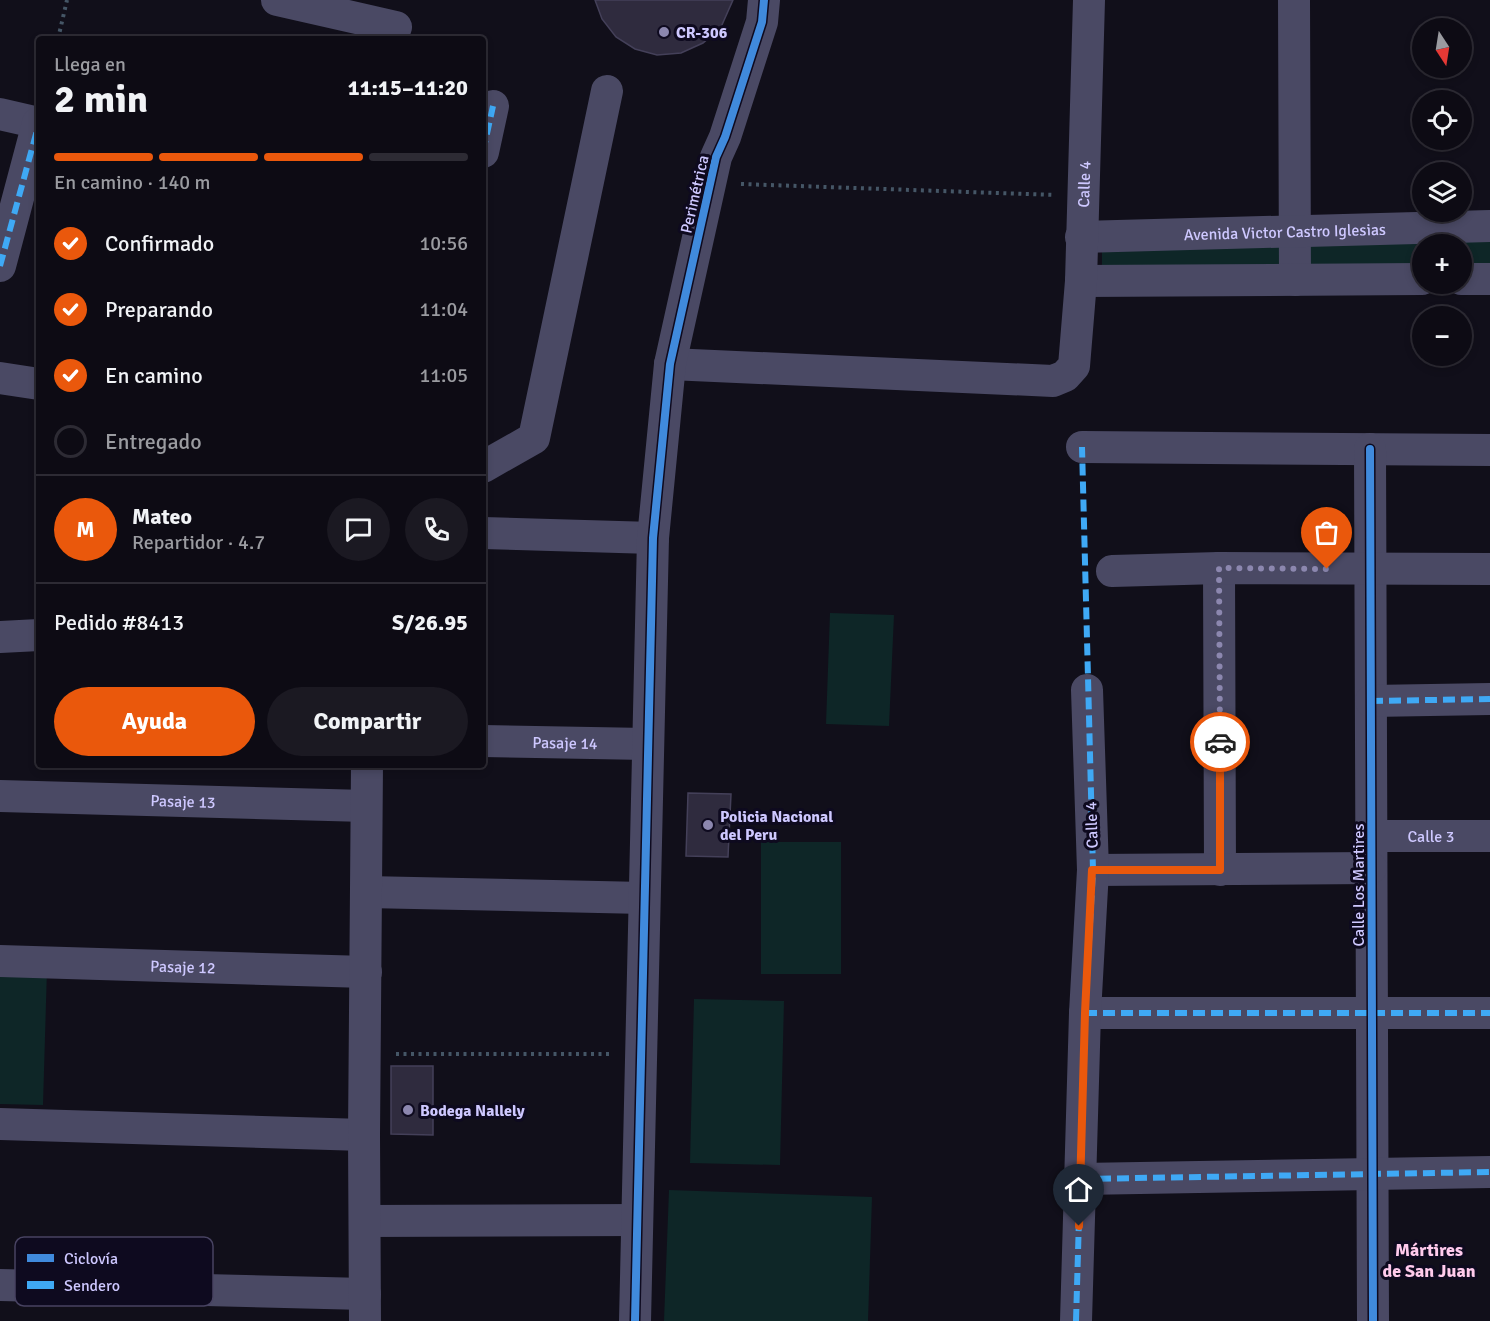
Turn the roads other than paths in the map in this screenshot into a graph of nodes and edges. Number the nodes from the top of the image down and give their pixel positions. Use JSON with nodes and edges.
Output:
{"nodes":[{"id":1,"x":277,"y":0,"type":"edge"},
{"id":2,"x":765,"y":0,"type":"edge"},
{"id":3,"x":1089,"y":0,"type":"edge"},
{"id":4,"x":1294,"y":0,"type":"edge"},
{"id":5,"x":396,"y":27,"type":"dead end"},
{"id":6,"x":607,"y":91,"type":"dead end"},
{"id":7,"x":493,"y":106,"type":"dead end"},
{"id":8,"x":0,"y":114,"type":"edge"},
{"id":9,"x":36,"y":123,"type":"edge"},
{"id":10,"x":36,"y":131,"type":"edge"},
{"id":11,"x":486,"y":138,"type":"edge"},
{"id":12,"x":1490,"y":226,"type":"edge"},
{"id":13,"x":1295,"y":230,"type":"junction"},
{"id":14,"x":1081,"y":237,"type":"junction"},
{"id":15,"x":0,"y":266,"type":"edge"},
{"id":16,"x":1412,"y":279,"type":"edge"},
{"id":17,"x":1472,"y":279,"type":"edge"},
{"id":18,"x":1490,"y":279,"type":"edge"},
{"id":19,"x":1295,"y":280,"type":"junction"},
{"id":20,"x":1081,"y":281,"type":"junction"},
{"id":21,"x":670,"y":364,"type":"junction"},
{"id":22,"x":0,"y":378,"type":"edge"},
{"id":23,"x":36,"y":384,"type":"edge"},
{"id":24,"x":1082,"y":447,"type":"dead end"},
{"id":25,"x":1370,"y":449,"type":"junction"},
{"id":26,"x":1490,"y":450,"type":"edge"},
{"id":27,"x":486,"y":465,"type":"edge"},
{"id":28,"x":486,"y":533,"type":"edge"},
{"id":29,"x":653,"y":538,"type":"junction"},
{"id":30,"x":1219,"y":568,"type":"junction"},
{"id":31,"x":1490,"y":569,"type":"edge"},
{"id":32,"x":1370,"y":570,"type":"junction"},
{"id":33,"x":1112,"y":572,"type":"dead end"},
{"id":34,"x":36,"y":635,"type":"edge"},
{"id":35,"x":0,"y":637,"type":"edge"},
{"id":36,"x":1087,"y":690,"type":"dead end"},
{"id":37,"x":1490,"y":699,"type":"edge"},
{"id":38,"x":1371,"y":701,"type":"junction"},
{"id":39,"x":486,"y":741,"type":"edge"},
{"id":40,"x":647,"y":744,"type":"junction"},
{"id":41,"x":367,"y":768,"type":"edge"},
{"id":42,"x":0,"y":796,"type":"edge"},
{"id":43,"x":366,"y":806,"type":"junction"},
{"id":44,"x":1371,"y":836,"type":"junction"},
{"id":45,"x":1490,"y":836,"type":"edge"},
{"id":46,"x":1371,"y":868,"type":"junction"},
{"id":47,"x":1092,"y":870,"type":"junction"},
{"id":48,"x":1220,"y":870,"type":"junction"},
{"id":49,"x":366,"y":892,"type":"junction"},
{"id":50,"x":644,"y":898,"type":"junction"},
{"id":51,"x":0,"y":961,"type":"edge"},
{"id":52,"x":366,"y":972,"type":"junction"},
{"id":53,"x":1372,"y":1012,"type":"junction"},
{"id":54,"x":1490,"y":1012,"type":"edge"},
{"id":55,"x":1085,"y":1013,"type":"junction"},
{"id":56,"x":0,"y":1124,"type":"edge"},
{"id":57,"x":364,"y":1135,"type":"junction"},
{"id":58,"x":1490,"y":1172,"type":"edge"},
{"id":59,"x":1372,"y":1174,"type":"junction"},
{"id":60,"x":1081,"y":1179,"type":"junction"},
{"id":61,"x":637,"y":1220,"type":"junction"},
{"id":62,"x":365,"y":1221,"type":"junction"},
{"id":63,"x":0,"y":1285,"type":"edge"},
{"id":64,"x":15,"y":1286,"type":"edge"},
{"id":65,"x":213,"y":1298,"type":"edge"},
{"id":66,"x":365,"y":1308,"type":"edge"},
{"id":67,"x":635,"y":1321,"type":"edge"},
{"id":68,"x":1076,"y":1321,"type":"edge"},
{"id":69,"x":1373,"y":1321,"type":"edge"}],
"edges":[{"from":1,"to":5,"type":"street"},
{"from":2,"to":21,"type":"street","name":"Perimétrica"},
{"from":3,"to":14,"type":"street","name":"Calle 4"},
{"from":4,"to":13,"type":"street"},
{"from":6,"to":27,"type":"street"},
{"from":7,"to":11,"type":"street"},
{"from":8,"to":9,"type":"street"},
{"from":10,"to":15,"type":"street"},
{"from":12,"to":13,"type":"street","name":"Avenida Victor Castro Iglesias"},
{"from":13,"to":14,"type":"street","name":"Avenida Victor Castro Iglesias"},
{"from":13,"to":19,"type":"street"},
{"from":14,"to":20,"type":"street","name":"Calle 4"},
{"from":16,"to":19,"type":"street"},
{"from":17,"to":18,"type":"street"},
{"from":19,"to":20,"type":"street"},
{"from":20,"to":21,"type":"street","name":"Calle 4"},
{"from":21,"to":29,"type":"street","name":"Perimétrica"},
{"from":22,"to":23,"type":"street"},
{"from":24,"to":25,"type":"street"},
{"from":25,"to":26,"type":"street"},
{"from":25,"to":32,"type":"street","name":"Calle Los Martires"},
{"from":28,"to":29,"type":"street"},
{"from":29,"to":40,"type":"street","name":"Perimétrica"},
{"from":30,"to":32,"type":"street"},
{"from":30,"to":33,"type":"street"},
{"from":30,"to":48,"type":"street"},
{"from":31,"to":32,"type":"street"},
{"from":32,"to":38,"type":"street","name":"Calle Los Martires"},
{"from":34,"to":35,"type":"street"},
{"from":36,"to":47,"type":"street","name":"Calle 4"},
{"from":37,"to":38,"type":"street"},
{"from":38,"to":44,"type":"street","name":"Calle Los Martires"},
{"from":39,"to":40,"type":"street","name":"Pasaje 14"},
{"from":40,"to":50,"type":"street","name":"Perimétrica"},
{"from":41,"to":43,"type":"street"},
{"from":42,"to":43,"type":"street","name":"Pasaje 13"},
{"from":43,"to":49,"type":"street"},
{"from":44,"to":45,"type":"street","name":"Calle 3"},
{"from":44,"to":46,"type":"street","name":"Calle Los Martires"},
{"from":46,"to":48,"type":"street"},
{"from":46,"to":53,"type":"street","name":"Calle Los Martires"},
{"from":47,"to":48,"type":"street"},
{"from":47,"to":55,"type":"street","name":"Calle 4"},
{"from":49,"to":50,"type":"street"},
{"from":49,"to":52,"type":"street"},
{"from":50,"to":61,"type":"street","name":"Perimétrica"},
{"from":51,"to":52,"type":"street","name":"Pasaje 12"},
{"from":52,"to":57,"type":"street"},
{"from":53,"to":54,"type":"street"},
{"from":53,"to":55,"type":"street"},
{"from":53,"to":59,"type":"street","name":"Calle Los Martires"},
{"from":55,"to":60,"type":"street","name":"Calle 4"},
{"from":56,"to":57,"type":"street"},
{"from":57,"to":62,"type":"street"},
{"from":58,"to":59,"type":"street"},
{"from":59,"to":60,"type":"street"},
{"from":59,"to":69,"type":"street","name":"Calle Los Martires"},
{"from":60,"to":68,"type":"street","name":"Calle 4"},
{"from":61,"to":62,"type":"street"},
{"from":61,"to":67,"type":"street","name":"Perimétrica"},
{"from":62,"to":66,"type":"street"},
{"from":63,"to":64,"type":"street"},
{"from":65,"to":66,"type":"street"}]}
